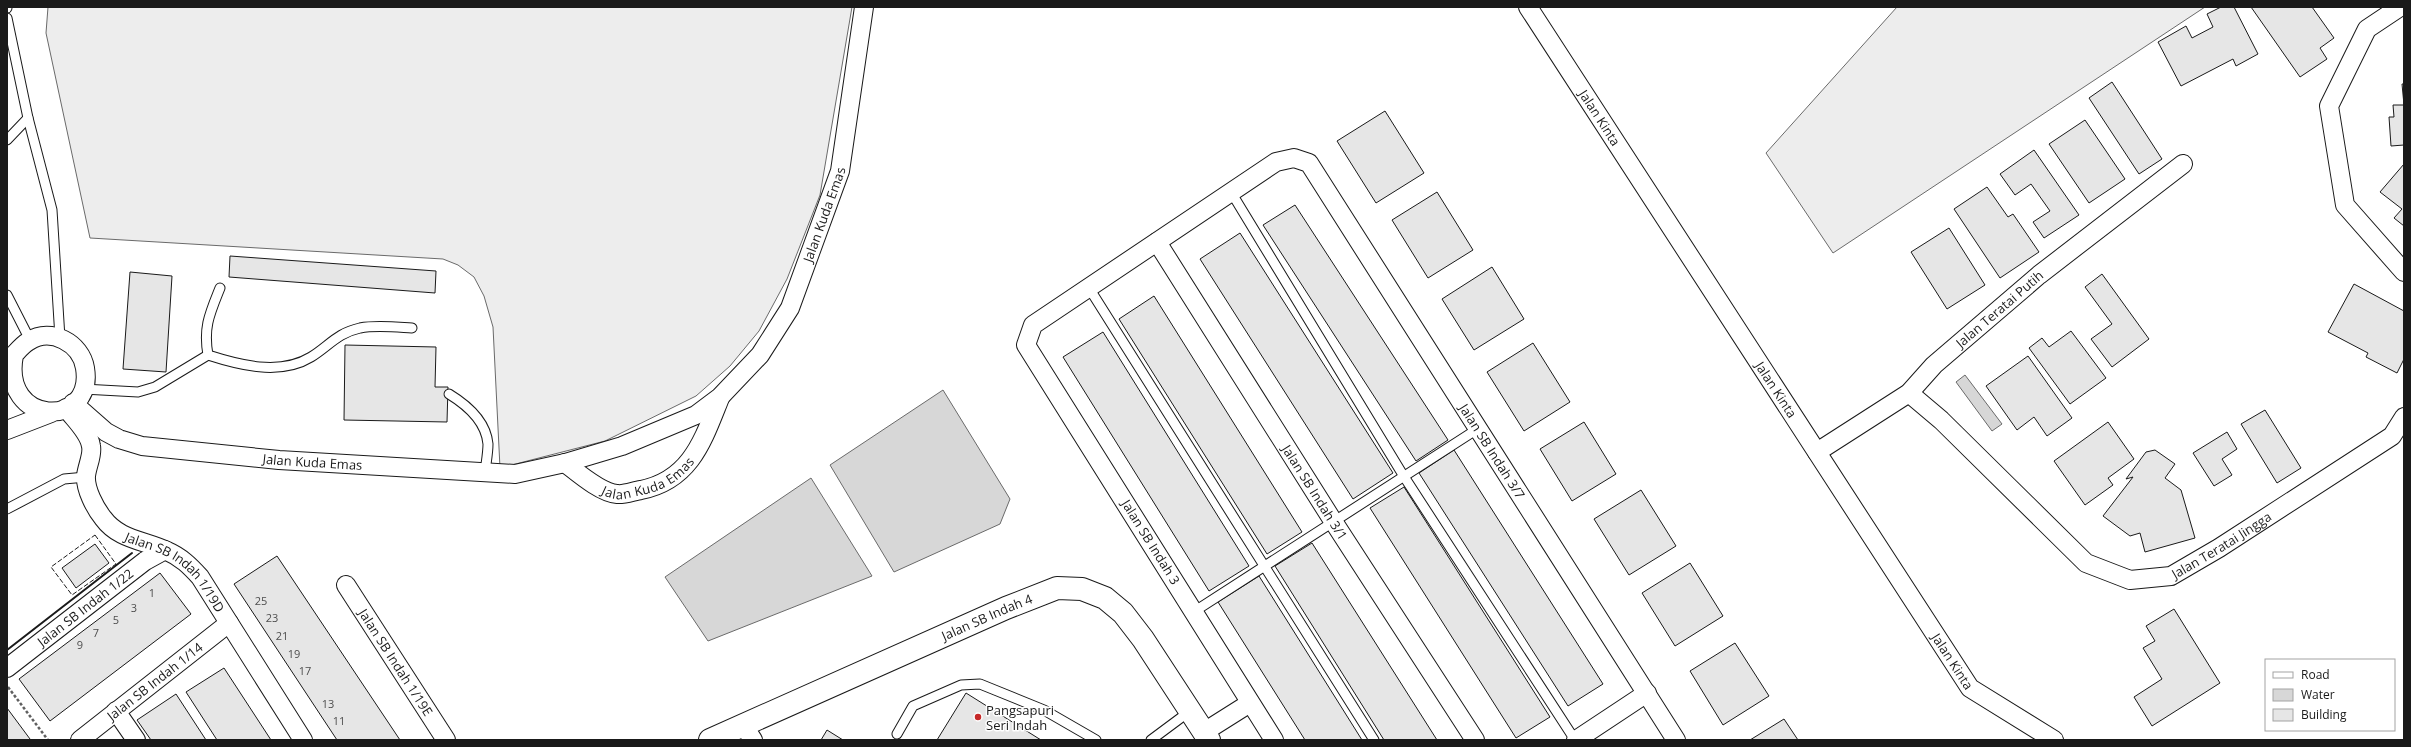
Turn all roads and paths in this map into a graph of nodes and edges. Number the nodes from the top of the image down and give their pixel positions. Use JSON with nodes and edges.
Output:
{"nodes":[{"id":1,"x":864,"y":7,"type":"edge"},
{"id":2,"x":1528,"y":7,"type":"edge"},
{"id":3,"x":2400,"y":7,"type":"edge"},
{"id":4,"x":7,"y":18,"type":"edge"},
{"id":5,"x":28,"y":118,"type":"junction"},
{"id":6,"x":7,"y":140,"type":"edge"},
{"id":7,"x":2183,"y":164,"type":"dead end"},
{"id":8,"x":1231,"y":192,"type":"junction"},
{"id":9,"x":1156,"y":242,"type":"junction"},
{"id":10,"x":2404,"y":272,"type":"edge"},
{"id":11,"x":220,"y":288,"type":"dead end"},
{"id":12,"x":1089,"y":288,"type":"junction"},
{"id":13,"x":7,"y":295,"type":"edge"},
{"id":14,"x":412,"y":328,"type":"dead end"},
{"id":15,"x":60,"y":338,"type":"junction"},
{"id":16,"x":30,"y":340,"type":"junction"},
{"id":17,"x":208,"y":355,"type":"junction"},
{"id":18,"x":11,"y":358,"type":"edge"},
{"id":19,"x":1909,"y":393,"type":"junction"},
{"id":20,"x":450,"y":394,"type":"dead end"},
{"id":21,"x":720,"y":397,"type":"junction"},
{"id":22,"x":68,"y":403,"type":"junction"},
{"id":23,"x":2404,"y":417,"type":"edge"},
{"id":24,"x":1479,"y":428,"type":"junction"},
{"id":25,"x":7,"y":430,"type":"edge"},
{"id":26,"x":1817,"y":452,"type":"junction"},
{"id":27,"x":565,"y":463,"type":"junction"},
{"id":28,"x":485,"y":472,"type":"junction"},
{"id":29,"x":1403,"y":475,"type":"junction"},
{"id":30,"x":86,"y":478,"type":"junction"},
{"id":31,"x":7,"y":509,"type":"edge"},
{"id":32,"x":1333,"y":521,"type":"junction"},
{"id":33,"x":165,"y":550,"type":"junction"},
{"id":34,"x":1264,"y":566,"type":"junction"},
{"id":35,"x":346,"y":586,"type":"dead end"},
{"id":36,"x":1195,"y":611,"type":"junction"},
{"id":37,"x":229,"y":623,"type":"junction"},
{"id":38,"x":7,"y":668,"type":"edge"},
{"id":39,"x":7,"y":685,"type":"edge"},
{"id":40,"x":1647,"y":693,"type":"junction"},
{"id":41,"x":1250,"y":703,"type":"junction"},
{"id":42,"x":1191,"y":710,"type":"junction"},
{"id":43,"x":116,"y":711,"type":"junction"},
{"id":44,"x":748,"y":733,"type":"edge"},
{"id":45,"x":897,"y":734,"type":"dead end"},
{"id":46,"x":1206,"y":736,"type":"edge"},
{"id":47,"x":48,"y":740,"type":"edge"},
{"id":48,"x":80,"y":740,"type":"edge"},
{"id":49,"x":136,"y":740,"type":"edge"},
{"id":50,"x":303,"y":740,"type":"edge"},
{"id":51,"x":446,"y":740,"type":"edge"},
{"id":52,"x":710,"y":740,"type":"edge"},
{"id":53,"x":1096,"y":740,"type":"edge"},
{"id":54,"x":1151,"y":740,"type":"edge"},
{"id":55,"x":1274,"y":740,"type":"edge"},
{"id":56,"x":1374,"y":740,"type":"edge"},
{"id":57,"x":1475,"y":740,"type":"edge"},
{"id":58,"x":1575,"y":740,"type":"edge"},
{"id":59,"x":1676,"y":740,"type":"edge"},
{"id":60,"x":2054,"y":740,"type":"edge"}],
"edges":[{"from":1,"to":21,"type":"street","name":"Jalan Kuda Emas"},
{"from":2,"to":26,"type":"street","name":"Jalan Kinta"},
{"from":3,"to":10,"type":"street"},
{"from":4,"to":5,"type":"lane"},
{"from":5,"to":6,"type":"lane"},
{"from":5,"to":15,"type":"lane"},
{"from":7,"to":19,"type":"street","name":"Jalan Teratai Putih"},
{"from":8,"to":9,"type":"street"},
{"from":8,"to":24,"type":"street","name":"Jalan SB Indah 3/7"},
{"from":8,"to":29,"type":"lane"},
{"from":9,"to":12,"type":"street"},
{"from":9,"to":32,"type":"street","name":"Jalan SB Indah 3/1"},
{"from":11,"to":17,"type":"lane"},
{"from":12,"to":34,"type":"lane"},
{"from":12,"to":36,"type":"street","name":"Jalan SB Indah 3"},
{"from":13,"to":16,"type":"lane"},
{"from":14,"to":17,"type":"lane"},
{"from":15,"to":16,"type":"street"},
{"from":15,"to":22,"type":"street"},
{"from":16,"to":18,"type":"street"},
{"from":17,"to":22,"type":"lane"},
{"from":18,"to":22,"type":"street"},
{"from":19,"to":23,"type":"street","name":"Jalan Teratai Jingga"},
{"from":19,"to":26,"type":"street","name":"Jalan Teratai Putih"},
{"from":20,"to":28,"type":"lane"},
{"from":21,"to":27,"type":"street","name":"Jalan Kuda Emas"},
{"from":21,"to":27,"type":"street","name":"Jalan Kuda Emas"},
{"from":22,"to":25,"type":"street"},
{"from":22,"to":28,"type":"street","name":"Jalan Kuda Emas"},
{"from":22,"to":30,"type":"street","name":"Jalan SB Indah 1/19D"},
{"from":24,"to":29,"type":"lane"},
{"from":24,"to":40,"type":"street","name":"Jalan SB Indah 3/7"},
{"from":26,"to":60,"type":"street","name":"Jalan Kinta"},
{"from":27,"to":28,"type":"street","name":"Jalan Kuda Emas"},
{"from":29,"to":32,"type":"lane"},
{"from":29,"to":58,"type":"lane"},
{"from":30,"to":31,"type":"lane"},
{"from":30,"to":33,"type":"street","name":"Jalan SB Indah 1/19D"},
{"from":32,"to":34,"type":"lane"},
{"from":32,"to":57,"type":"street","name":"Jalan SB Indah 3/1"},
{"from":33,"to":37,"type":"street","name":"Jalan SB Indah 1/19D"},
{"from":33,"to":38,"type":"street","name":"Jalan SB Indah 1/22"},
{"from":34,"to":36,"type":"lane"},
{"from":34,"to":56,"type":"lane"},
{"from":35,"to":51,"type":"street","name":"Jalan SB Indah 1/19E"},
{"from":36,"to":41,"type":"street","name":"Jalan SB Indah 3"},
{"from":37,"to":43,"type":"street","name":"Jalan SB Indah 1/14"},
{"from":37,"to":50,"type":"street","name":"Jalan SB Indah 1/19D"},
{"from":39,"to":47,"type":"path"},
{"from":40,"to":58,"type":"street"},
{"from":40,"to":59,"type":"street","name":"Jalan SB Indah 3/7"},
{"from":41,"to":46,"type":"street"},
{"from":41,"to":55,"type":"street","name":"Jalan SB Indah 3"},
{"from":42,"to":44,"type":"street","name":"Jalan SB Indah 4"},
{"from":42,"to":46,"type":"street","name":"Jalan SB Indah 4"},
{"from":42,"to":54,"type":"lane"},
{"from":43,"to":48,"type":"street","name":"Jalan SB Indah 1/14"},
{"from":43,"to":49,"type":"street"},
{"from":44,"to":52,"type":"street","name":"Jalan SB Indah 4"},
{"from":45,"to":53,"type":"lane"}]}
